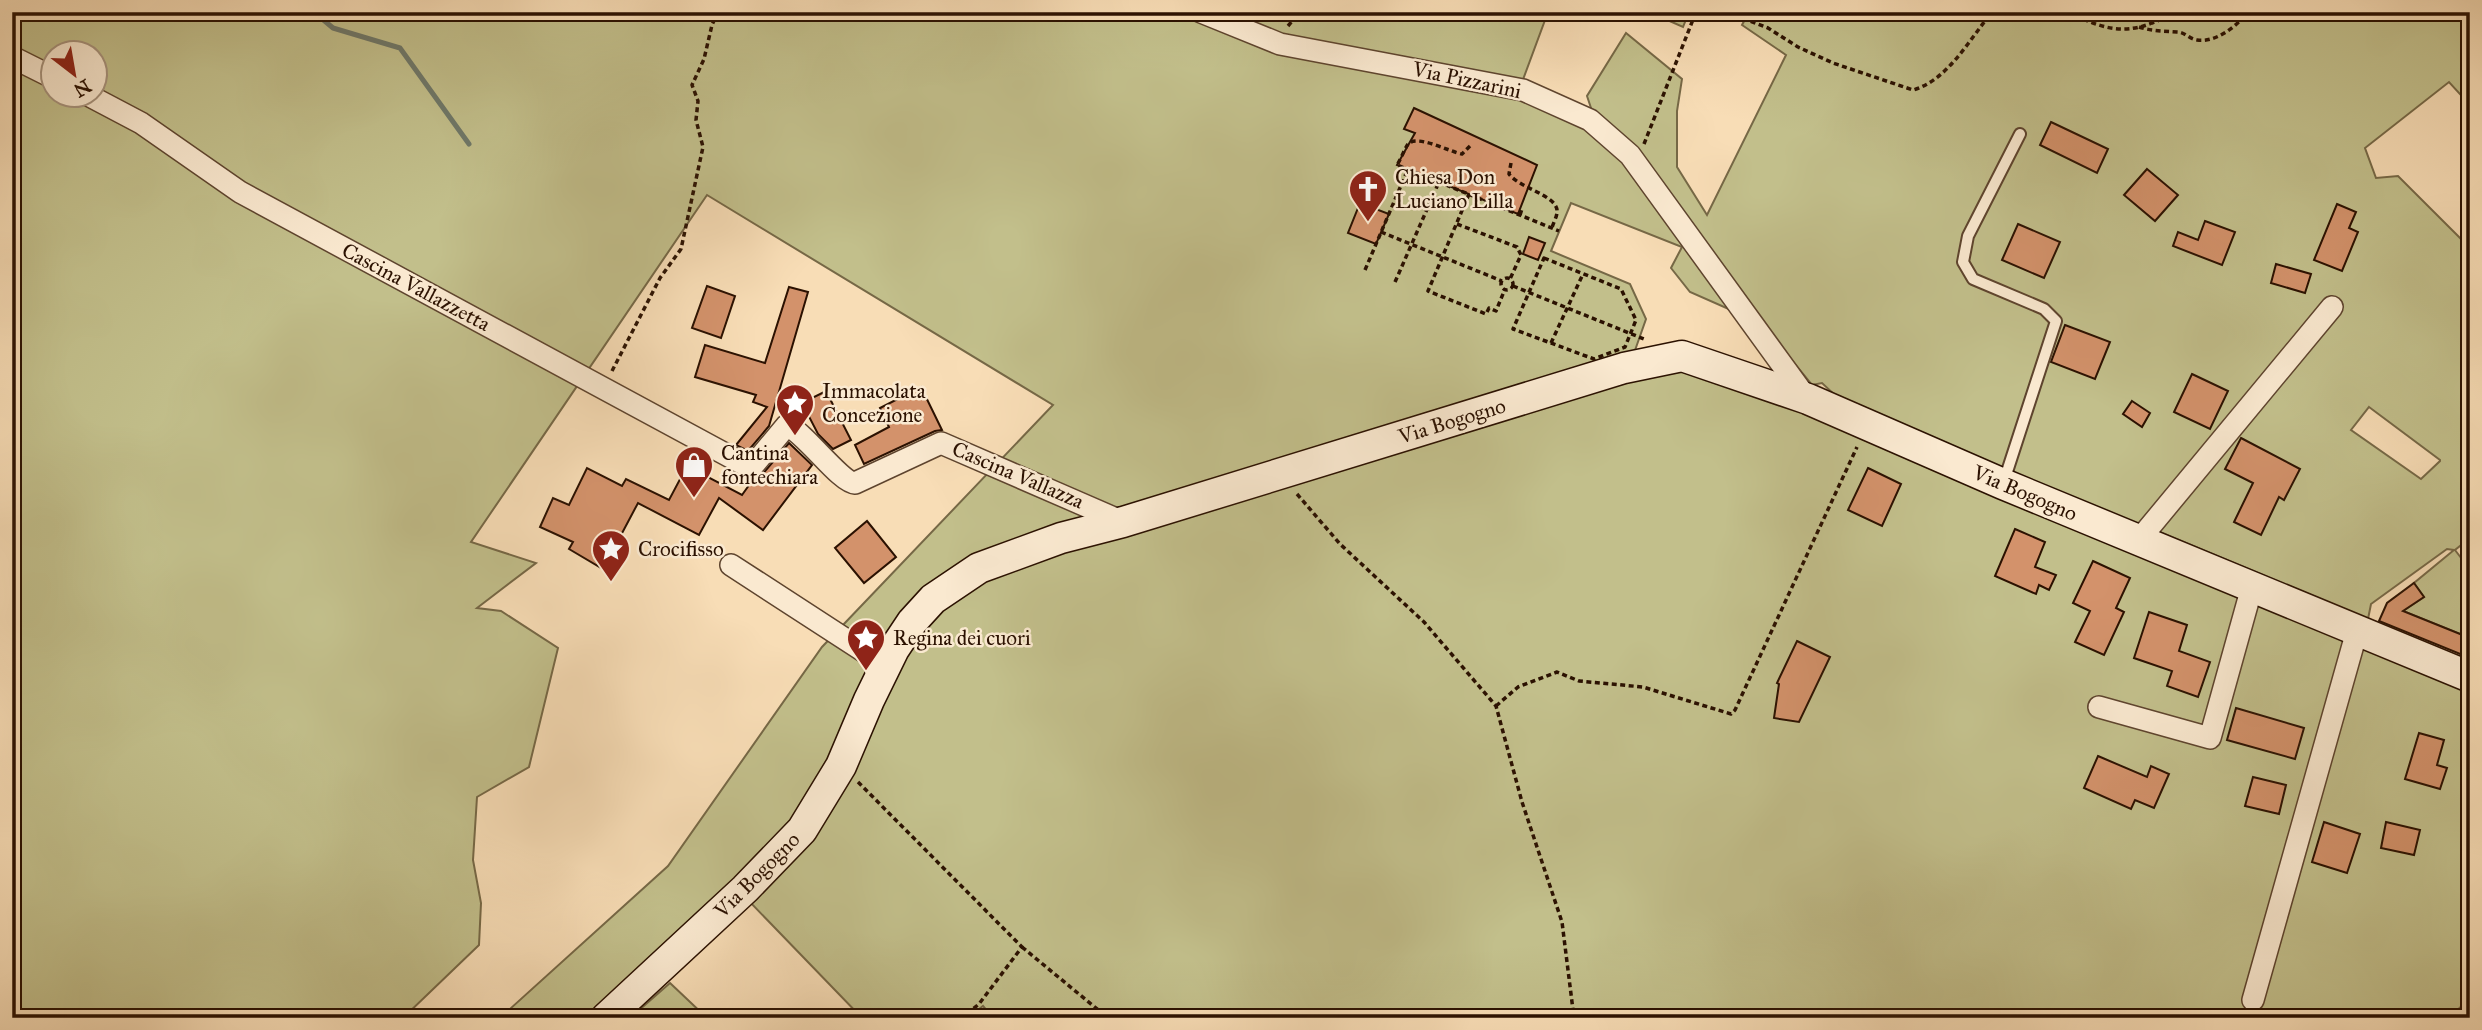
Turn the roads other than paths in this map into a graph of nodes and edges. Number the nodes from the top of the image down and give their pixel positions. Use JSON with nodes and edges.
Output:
{"nodes":[{"id":1,"x":1201,"y":12,"type":"edge"},
{"id":2,"x":12,"y":57,"type":"edge"},
{"id":3,"x":38,"y":70,"type":"edge"},
{"id":4,"x":108,"y":105,"type":"edge"},
{"id":5,"x":2020,"y":134,"type":"dead end"},
{"id":6,"x":2332,"y":307,"type":"dead end"},
{"id":7,"x":1808,"y":399,"type":"junction"},
{"id":8,"x":752,"y":468,"type":"joint"},
{"id":9,"x":2003,"y":484,"type":"junction"},
{"id":10,"x":1124,"y":522,"type":"junction"},
{"id":11,"x":2138,"y":541,"type":"junction"},
{"id":12,"x":731,"y":565,"type":"dead end"},
{"id":13,"x":2252,"y":587,"type":"junction"},
{"id":14,"x":2357,"y":631,"type":"junction"},
{"id":15,"x":885,"y":666,"type":"junction"},
{"id":16,"x":2470,"y":677,"type":"edge"},
{"id":17,"x":2099,"y":707,"type":"dead end"},
{"id":18,"x":2253,"y":1000,"type":"dead end"},
{"id":19,"x":606,"y":1018,"type":"edge"}],
"edges":[{"from":1,"to":7,"type":"street","name":"Via Pizzarini"},
{"from":2,"to":3,"type":"street"},
{"from":4,"to":8,"type":"street","name":"Cascina Vallazzetta"},
{"from":5,"to":9,"type":"lane"},
{"from":6,"to":11,"type":"street"},
{"from":7,"to":9,"type":"main road","name":"Via Bogogno"},
{"from":7,"to":10,"type":"main road","name":"Via Bogogno"},
{"from":8,"to":10,"type":"street","name":"Cascina Vallazza"},
{"from":9,"to":11,"type":"main road","name":"Via Bogogno"},
{"from":10,"to":15,"type":"main road","name":"Via Bogogno"},
{"from":11,"to":13,"type":"main road","name":"Via Bogogno"},
{"from":12,"to":15,"type":"street"},
{"from":13,"to":14,"type":"main road","name":"Via Bogogno"},
{"from":13,"to":17,"type":"street"},
{"from":14,"to":16,"type":"main road","name":"Via Bogogno"},
{"from":14,"to":18,"type":"street"},
{"from":15,"to":19,"type":"main road","name":"Via Bogogno"}]}
